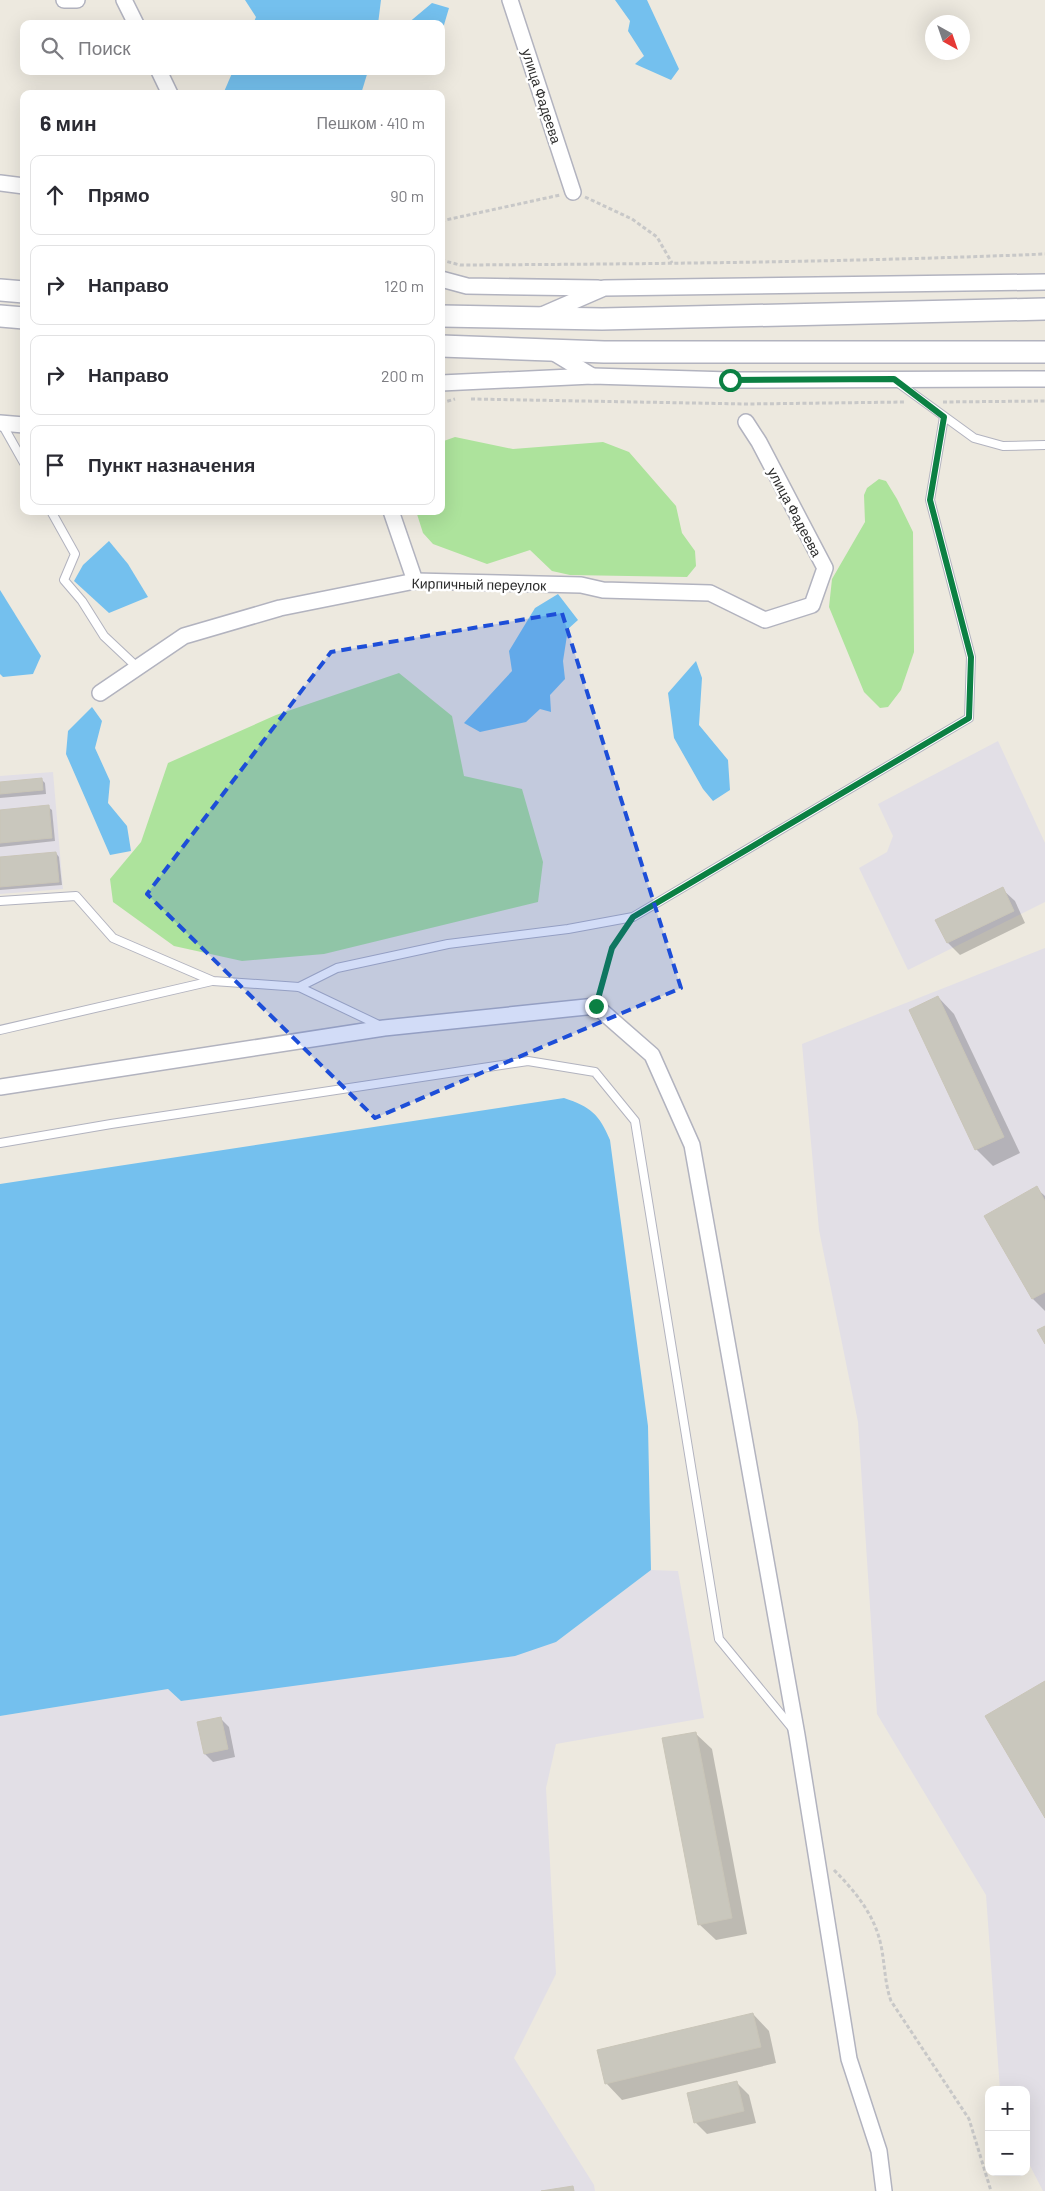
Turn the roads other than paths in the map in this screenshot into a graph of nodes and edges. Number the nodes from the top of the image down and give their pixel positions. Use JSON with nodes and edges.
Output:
{"nodes":[{"id":1,"x":64,"y":0,"type":"edge"},
{"id":2,"x":77,"y":0,"type":"edge"},
{"id":3,"x":124,"y":0,"type":"edge"},
{"id":4,"x":510,"y":0,"type":"edge"},
{"id":5,"x":134,"y":20,"type":"edge"},
{"id":6,"x":161,"y":75,"type":"edge"},
{"id":7,"x":168,"y":90,"type":"edge"},
{"id":8,"x":0,"y":183,"type":"edge"},
{"id":9,"x":20,"y":186,"type":"edge"},
{"id":10,"x":574,"y":192,"type":"road end"},
{"id":11,"x":445,"y":280,"type":"edge"},
{"id":12,"x":1045,"y":282,"type":"edge"},
{"id":13,"x":604,"y":288,"type":"junction"},
{"id":14,"x":0,"y":290,"type":"edge"},
{"id":15,"x":20,"y":292,"type":"edge"},
{"id":16,"x":1045,"y":309,"type":"edge"},
{"id":17,"x":0,"y":316,"type":"edge"},
{"id":18,"x":445,"y":316,"type":"edge"},
{"id":19,"x":537,"y":317,"type":"junction"},
{"id":20,"x":20,"y":318,"type":"edge"},
{"id":21,"x":445,"y":346,"type":"edge"},
{"id":22,"x":548,"y":349,"type":"junction"},
{"id":23,"x":1045,"y":352,"type":"edge"},
{"id":24,"x":592,"y":376,"type":"junction"},
{"id":25,"x":1045,"y":378,"type":"edge"},
{"id":26,"x":894,"y":379,"type":"junction"},
{"id":27,"x":445,"y":383,"type":"edge"},
{"id":28,"x":944,"y":417,"type":"junction"},
{"id":29,"x":746,"y":422,"type":"dead end"},
{"id":30,"x":1,"y":423,"type":"edge"},
{"id":31,"x":20,"y":425,"type":"edge"},
{"id":32,"x":1045,"y":445,"type":"edge"},
{"id":33,"x":20,"y":457,"type":"edge"},
{"id":34,"x":53,"y":515,"type":"edge"},
{"id":35,"x":392,"y":515,"type":"edge"},
{"id":36,"x":415,"y":581,"type":"junction"},
{"id":37,"x":812,"y":605,"type":"joint"},
{"id":38,"x":138,"y":668,"type":"junction"},
{"id":39,"x":100,"y":694,"type":"dead end"},
{"id":40,"x":0,"y":901,"type":"edge"},
{"id":41,"x":213,"y":981,"type":"junction"},
{"id":42,"x":300,"y":987,"type":"junction"},
{"id":43,"x":384,"y":1028,"type":"junction"},
{"id":44,"x":0,"y":1030,"type":"edge"},
{"id":45,"x":0,"y":1087,"type":"edge"},
{"id":46,"x":0,"y":1143,"type":"edge"},
{"id":47,"x":797,"y":1735,"type":"junction"},
{"id":48,"x":884,"y":2191,"type":"edge"}],
"edges":[{"from":1,"to":2,"type":"street"},
{"from":3,"to":5,"type":"street"},
{"from":4,"to":10,"type":"street","name":"улица Фадеева"},
{"from":6,"to":7,"type":"street"},
{"from":8,"to":9,"type":"street"},
{"from":11,"to":13,"type":"street"},
{"from":12,"to":13,"type":"street"},
{"from":13,"to":19,"type":"street"},
{"from":14,"to":15,"type":"main road"},
{"from":16,"to":19,"type":"main road"},
{"from":17,"to":20,"type":"main road"},
{"from":18,"to":19,"type":"main road"},
{"from":21,"to":22,"type":"main road"},
{"from":22,"to":23,"type":"main road"},
{"from":22,"to":24,"type":"street"},
{"from":24,"to":26,"type":"street"},
{"from":24,"to":27,"type":"street"},
{"from":25,"to":26,"type":"street"},
{"from":26,"to":28,"type":"lane"},
{"from":28,"to":32,"type":"lane"},
{"from":28,"to":42,"type":"lane"},
{"from":29,"to":37,"type":"street","name":"улица Фадеева"},
{"from":30,"to":31,"type":"street"},
{"from":30,"to":33,"type":"lane"},
{"from":34,"to":38,"type":"lane"},
{"from":35,"to":36,"type":"street"},
{"from":36,"to":37,"type":"street","name":"Кирпичный переулок"},
{"from":36,"to":38,"type":"street","name":"Кирпичный переулок"},
{"from":38,"to":39,"type":"street","name":"Кирпичный переулок"},
{"from":40,"to":41,"type":"lane"},
{"from":41,"to":42,"type":"lane"},
{"from":41,"to":44,"type":"lane"},
{"from":42,"to":43,"type":"lane"},
{"from":43,"to":45,"type":"street"},
{"from":43,"to":47,"type":"street"},
{"from":46,"to":47,"type":"lane"},
{"from":47,"to":48,"type":"street"}]}
